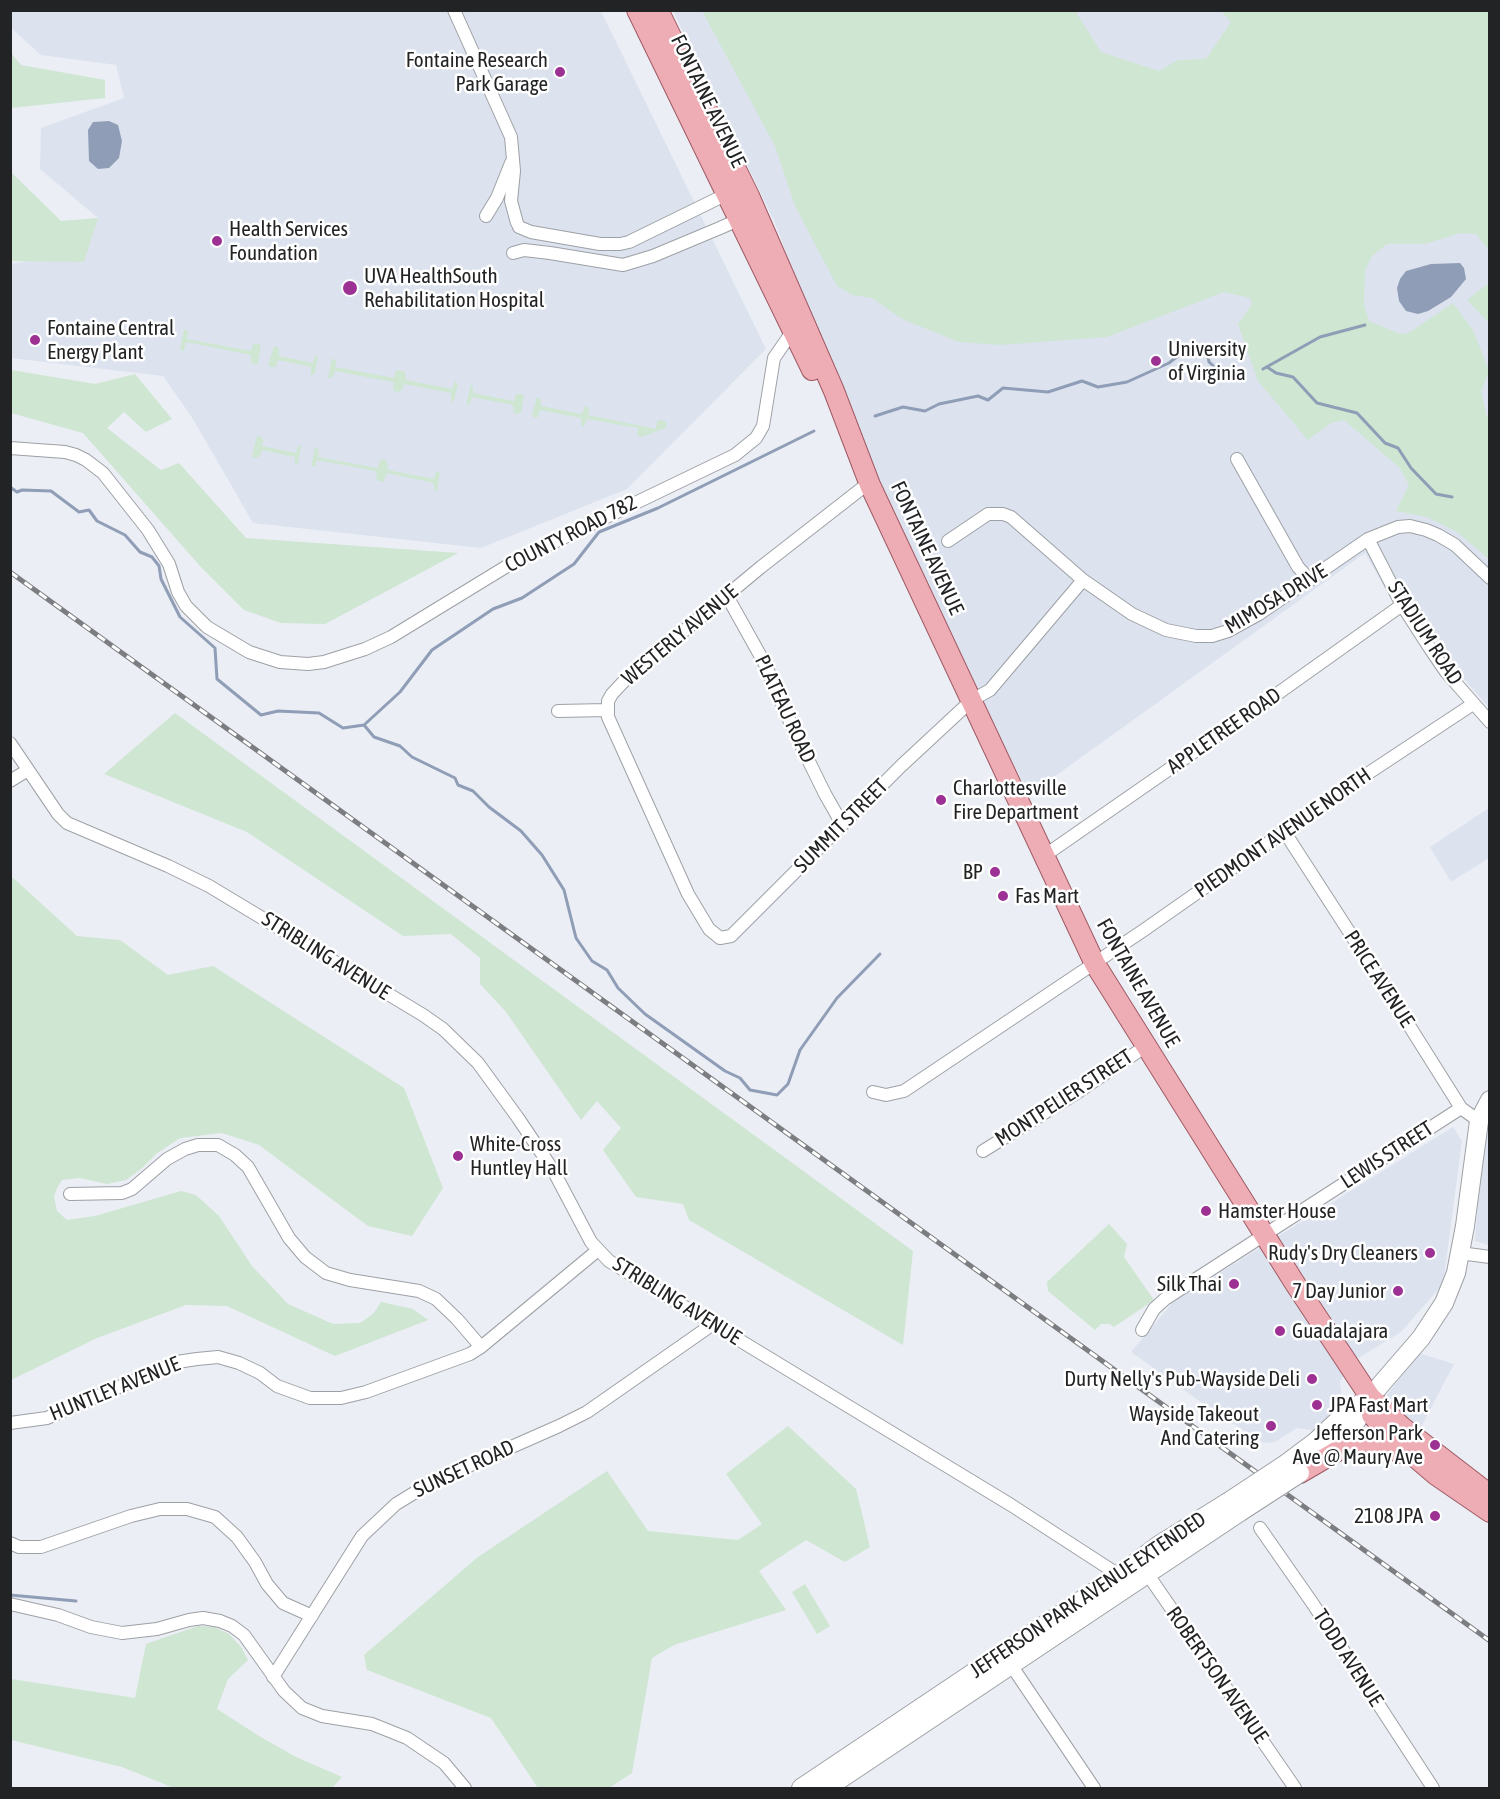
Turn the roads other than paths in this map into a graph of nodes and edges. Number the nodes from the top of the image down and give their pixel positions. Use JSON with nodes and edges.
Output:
{"nodes":[{"id":1,"x":454,"y":10,"type":"edge"},
{"id":2,"x":637,"y":10,"type":"edge"},
{"id":3,"x":658,"y":10,"type":"edge"},
{"id":4,"x":512,"y":159,"type":"junction"},
{"id":5,"x":727,"y":194,"type":"junction"},
{"id":6,"x":749,"y":196,"type":"junction"},
{"id":7,"x":486,"y":216,"type":"dead end"},
{"id":8,"x":738,"y":220,"type":"junction"},
{"id":9,"x":513,"y":253,"type":"dead end"},
{"id":10,"x":792,"y":332,"type":"junction"},
{"id":11,"x":10,"y":448,"type":"edge"},
{"id":12,"x":1237,"y":459,"type":"dead end"},
{"id":13,"x":867,"y":478,"type":"junction"},
{"id":14,"x":1368,"y":540,"type":"junction"},
{"id":15,"x":948,"y":541,"type":"dead end"},
{"id":16,"x":1490,"y":578,"type":"edge"},
{"id":17,"x":1083,"y":580,"type":"junction"},
{"id":18,"x":1310,"y":580,"type":"junction"},
{"id":19,"x":727,"y":596,"type":"junction"},
{"id":20,"x":1402,"y":605,"type":"junction"},
{"id":21,"x":972,"y":700,"type":"junction"},
{"id":22,"x":1473,"y":704,"type":"junction"},
{"id":23,"x":606,"y":710,"type":"junction"},
{"id":24,"x":558,"y":711,"type":"dead end"},
{"id":25,"x":1490,"y":722,"type":"edge"},
{"id":26,"x":10,"y":743,"type":"edge"},
{"id":27,"x":28,"y":770,"type":"junction"},
{"id":28,"x":10,"y":781,"type":"edge"},
{"id":29,"x":842,"y":824,"type":"junction"},
{"id":30,"x":1284,"y":831,"type":"junction"},
{"id":31,"x":1044,"y":856,"type":"junction"},
{"id":32,"x":1095,"y":963,"type":"junction"},
{"id":33,"x":1146,"y":1046,"type":"junction"},
{"id":34,"x":873,"y":1092,"type":"dead end"},
{"id":35,"x":1490,"y":1100,"type":"edge"},
{"id":36,"x":1461,"y":1108,"type":"junction"},
{"id":37,"x":1479,"y":1121,"type":"junction"},
{"id":38,"x":983,"y":1151,"type":"dead end"},
{"id":39,"x":70,"y":1194,"type":"dead end"},
{"id":40,"x":1265,"y":1234,"type":"junction"},
{"id":41,"x":598,"y":1250,"type":"junction"},
{"id":42,"x":1460,"y":1253,"type":"junction"},
{"id":43,"x":1490,"y":1257,"type":"edge"},
{"id":44,"x":713,"y":1324,"type":"junction"},
{"id":45,"x":1142,"y":1330,"type":"dead end"},
{"id":46,"x":481,"y":1347,"type":"junction"},
{"id":47,"x":1370,"y":1397,"type":"junction"},
{"id":48,"x":10,"y":1423,"type":"edge"},
{"id":49,"x":1293,"y":1468,"type":"junction"},
{"id":50,"x":1428,"y":1468,"type":"junction"},
{"id":51,"x":1490,"y":1495,"type":"edge"},
{"id":52,"x":1490,"y":1512,"type":"edge"},
{"id":53,"x":1260,"y":1528,"type":"dead end"},
{"id":54,"x":10,"y":1544,"type":"edge"},
{"id":55,"x":1142,"y":1567,"type":"junction"},
{"id":56,"x":1122,"y":1581,"type":"junction"},
{"id":57,"x":10,"y":1604,"type":"edge"},
{"id":58,"x":312,"y":1616,"type":"junction"},
{"id":59,"x":1007,"y":1659,"type":"junction"},
{"id":60,"x":273,"y":1677,"type":"junction"},
{"id":61,"x":465,"y":1788,"type":"edge"},
{"id":62,"x":801,"y":1788,"type":"edge"},
{"id":63,"x":827,"y":1788,"type":"edge"},
{"id":64,"x":1094,"y":1788,"type":"edge"},
{"id":65,"x":1295,"y":1788,"type":"edge"},
{"id":66,"x":1433,"y":1788,"type":"edge"}],
"edges":[{"from":1,"to":4,"type":"street"},
{"from":2,"to":5,"type":"main road","name":"FONTAINE AVENUE"},
{"from":3,"to":6,"type":"main road","name":"FONTAINE AVENUE"},
{"from":4,"to":5,"type":"street"},
{"from":4,"to":7,"type":"street"},
{"from":5,"to":6,"type":"street"},
{"from":5,"to":8,"type":"main road","name":"FONTAINE AVENUE"},
{"from":6,"to":8,"type":"street"},
{"from":6,"to":13,"type":"main road","name":"FONTAINE AVENUE"},
{"from":8,"to":9,"type":"street"},
{"from":8,"to":10,"type":"main road","name":"FONTAINE AVENUE"},
{"from":10,"to":11,"type":"street","name":"COUNTY ROAD 782"},
{"from":10,"to":13,"type":"main road","name":"FONTAINE AVENUE"},
{"from":12,"to":18,"type":"street"},
{"from":13,"to":19,"type":"street","name":"WESTERLY AVENUE"},
{"from":13,"to":21,"type":"main road","name":"FONTAINE AVENUE"},
{"from":14,"to":16,"type":"street","name":"MIMOSA DRIVE"},
{"from":14,"to":18,"type":"street","name":"MIMOSA DRIVE"},
{"from":14,"to":20,"type":"street","name":"STADIUM ROAD"},
{"from":15,"to":17,"type":"street","name":"MIMOSA DRIVE"},
{"from":17,"to":18,"type":"street","name":"MIMOSA DRIVE"},
{"from":17,"to":21,"type":"street"},
{"from":19,"to":23,"type":"street","name":"WESTERLY AVENUE"},
{"from":19,"to":29,"type":"street","name":"PLATEAU ROAD"},
{"from":20,"to":22,"type":"street","name":"STADIUM ROAD"},
{"from":20,"to":31,"type":"street","name":"APPLETREE ROAD"},
{"from":21,"to":29,"type":"street","name":"SUMMIT STREET"},
{"from":21,"to":31,"type":"main road","name":"FONTAINE AVENUE"},
{"from":22,"to":25,"type":"street","name":"STADIUM ROAD"},
{"from":22,"to":30,"type":"street","name":"PIEDMONT AVENUE NORTH"},
{"from":23,"to":24,"type":"street"},
{"from":23,"to":29,"type":"street","name":"SUMMIT STREET"},
{"from":26,"to":27,"type":"street","name":"STRIBLING AVENUE"},
{"from":27,"to":28,"type":"street"},
{"from":27,"to":41,"type":"street","name":"STRIBLING AVENUE"},
{"from":30,"to":32,"type":"street","name":"PIEDMONT AVENUE NORTH"},
{"from":30,"to":36,"type":"street","name":"PRICE AVENUE"},
{"from":31,"to":32,"type":"main road","name":"FONTAINE AVENUE"},
{"from":32,"to":33,"type":"main road","name":"FONTAINE AVENUE"},
{"from":32,"to":34,"type":"street","name":"PIEDMONT AVENUE NORTH"},
{"from":33,"to":38,"type":"street","name":"MONTPELIER STREET"},
{"from":33,"to":40,"type":"main road","name":"FONTAINE AVENUE"},
{"from":35,"to":37,"type":"street","name":"JEFFERSON PARK AVENUE EXTENDED"},
{"from":36,"to":37,"type":"street","name":"PRICE AVENUE"},
{"from":36,"to":40,"type":"street","name":"LEWIS STREET"},
{"from":37,"to":42,"type":"street","name":"JEFFERSON PARK AVENUE EXTENDED"},
{"from":39,"to":46,"type":"street"},
{"from":40,"to":45,"type":"street","name":"LEWIS STREET"},
{"from":40,"to":47,"type":"main road","name":"FONTAINE AVENUE"},
{"from":41,"to":44,"type":"street","name":"STRIBLING AVENUE"},
{"from":41,"to":46,"type":"street","name":"HUNTLEY AVENUE"},
{"from":42,"to":43,"type":"street"},
{"from":42,"to":47,"type":"street","name":"JEFFERSON PARK AVENUE EXTENDED"},
{"from":44,"to":56,"type":"street","name":"STRIBLING AVENUE"},
{"from":44,"to":58,"type":"street","name":"SUNSET ROAD"},
{"from":46,"to":48,"type":"street","name":"HUNTLEY AVENUE"},
{"from":47,"to":49,"type":"street","name":"JEFFERSON PARK AVENUE EXTENDED"},
{"from":47,"to":50,"type":"main road"},
{"from":47,"to":51,"type":"main road"},
{"from":49,"to":50,"type":"main road"},
{"from":49,"to":55,"type":"street","name":"JEFFERSON PARK AVENUE EXTENDED","bridge":true},
{"from":50,"to":52,"type":"main road"},
{"from":53,"to":66,"type":"street","name":"TODD AVENUE"},
{"from":54,"to":58,"type":"street"},
{"from":55,"to":56,"type":"street","name":"JEFFERSON PARK AVENUE EXTENDED"},
{"from":55,"to":65,"type":"street","name":"ROBERTSON AVENUE"},
{"from":56,"to":59,"type":"street","name":"JEFFERSON PARK AVENUE EXTENDED"},
{"from":57,"to":60,"type":"street"},
{"from":58,"to":60,"type":"street","name":"SUNSET ROAD"},
{"from":59,"to":62,"type":"street","name":"JEFFERSON PARK AVENUE EXTENDED"},
{"from":59,"to":63,"type":"street","name":"JEFFERSON PARK AVENUE EXTENDED"},
{"from":59,"to":64,"type":"street"},
{"from":60,"to":61,"type":"street"}]}
